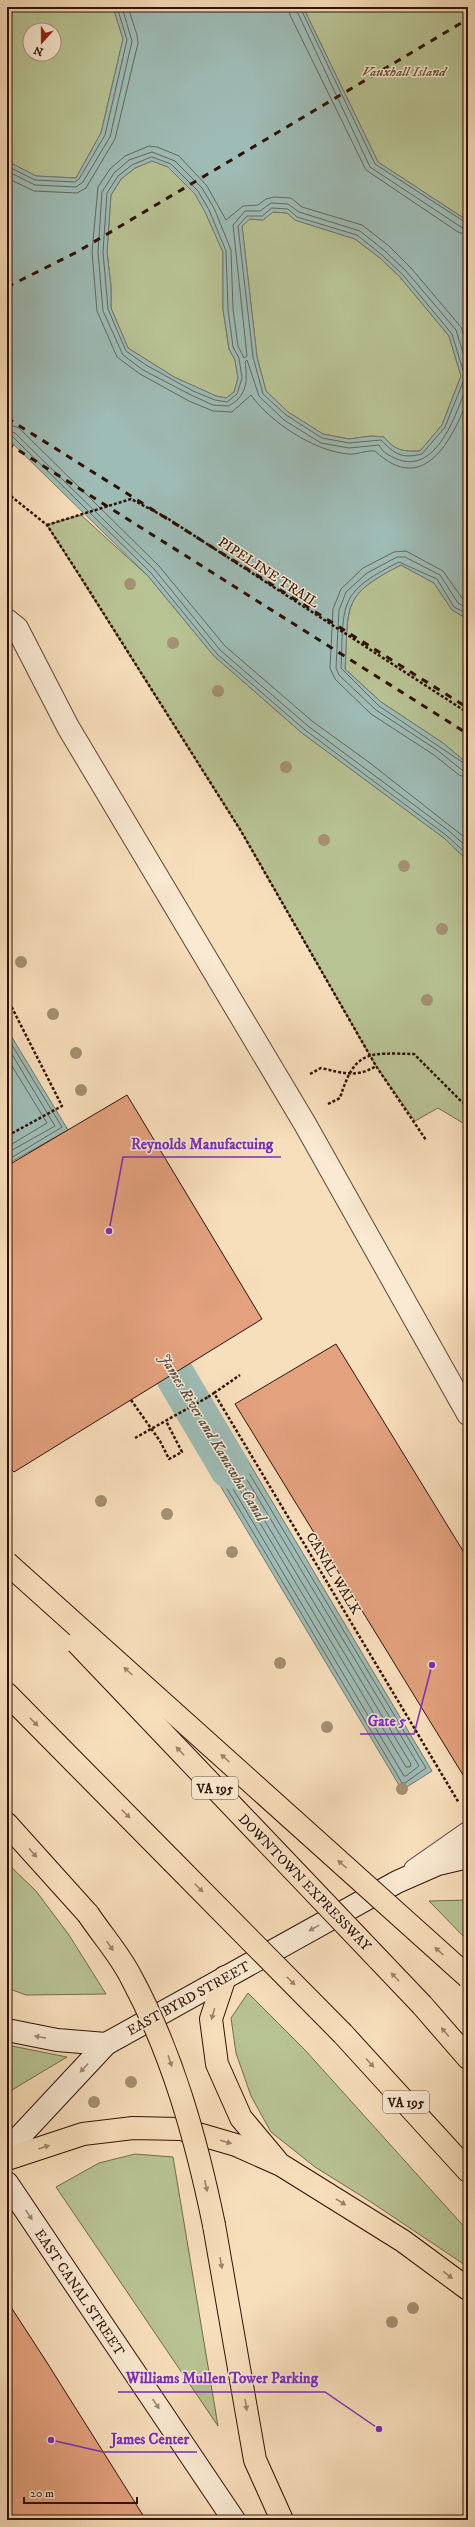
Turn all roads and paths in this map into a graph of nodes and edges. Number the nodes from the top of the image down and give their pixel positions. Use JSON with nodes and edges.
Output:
{"nodes":[{"id":1,"x":7,"y":493,"type":"edge"},
{"id":2,"x":47,"y":525,"type":"junction"},
{"id":3,"x":7,"y":620,"type":"edge"},
{"id":4,"x":468,"y":713,"type":"edge"},
{"id":5,"x":7,"y":998,"type":"edge"},
{"id":6,"x":369,"y":1055,"type":"junction"},
{"id":7,"x":376,"y":1066,"type":"junction"},
{"id":8,"x":321,"y":1068,"type":"dead end"},
{"id":9,"x":347,"y":1075,"type":"junction"},
{"id":10,"x":340,"y":1098,"type":"dead end"},
{"id":11,"x":468,"y":1105,"type":"edge"},
{"id":12,"x":7,"y":1136,"type":"edge"},
{"id":13,"x":426,"y":1140,"type":"dead end"},
{"id":14,"x":240,"y":1375,"type":"dead end"},
{"id":15,"x":214,"y":1393,"type":"junction"},
{"id":16,"x":131,"y":1400,"type":"dead end"},
{"id":17,"x":468,"y":1414,"type":"edge"},
{"id":18,"x":166,"y":1421,"type":"junction"},
{"id":19,"x":135,"y":1438,"type":"dead end"},
{"id":20,"x":7,"y":1563,"type":"edge"},
{"id":21,"x":7,"y":1570,"type":"edge"},
{"id":22,"x":7,"y":1694,"type":"edge"},
{"id":23,"x":464,"y":1802,"type":"dead end"},
{"id":24,"x":7,"y":1824,"type":"edge"},
{"id":25,"x":468,"y":1833,"type":"edge"},
{"id":26,"x":468,"y":1857,"type":"edge"},
{"id":27,"x":397,"y":1882,"type":"junction"},
{"id":28,"x":225,"y":1977,"type":"junction"},
{"id":29,"x":468,"y":1977,"type":"edge"},
{"id":30,"x":7,"y":2030,"type":"edge"},
{"id":31,"x":106,"y":2044,"type":"junction"},
{"id":32,"x":468,"y":2058,"type":"edge"},
{"id":33,"x":7,"y":2150,"type":"edge"},
{"id":34,"x":7,"y":2160,"type":"edge"},
{"id":35,"x":281,"y":2165,"type":"junction"},
{"id":36,"x":468,"y":2171,"type":"edge"},
{"id":37,"x":7,"y":2183,"type":"edge"},
{"id":38,"x":468,"y":2289,"type":"edge"},
{"id":39,"x":234,"y":2520,"type":"edge"},
{"id":40,"x":282,"y":2520,"type":"edge"}],
"edges":[{"from":1,"to":2,"type":"path"},
{"from":2,"to":4,"type":"path","name":"PIPELINE TRAIL"},
{"from":2,"to":6,"type":"path"},
{"from":3,"to":17,"type":"street"},
{"from":5,"to":12,"type":"path"},
{"from":6,"to":7,"type":"path"},
{"from":6,"to":9,"type":"path"},
{"from":6,"to":11,"type":"path"},
{"from":7,"to":9,"type":"path"},
{"from":7,"to":13,"type":"path"},
{"from":8,"to":9,"type":"path"},
{"from":9,"to":10,"type":"path"},
{"from":14,"to":15,"type":"path"},
{"from":15,"to":18,"type":"path","bridge":true},
{"from":15,"to":23,"type":"path","name":"CANAL WALK"},
{"from":16,"to":18,"type":"path"},
{"from":18,"to":19,"type":"path","bridge":true},
{"from":29,"to":20,"type":"highway","one_way":true,"bridge":true},
{"from":32,"to":21,"type":"highway","name":"DOWNTOWN EXPRESSWAY","number":"VA 195","one_way":true,"bridge":true},
{"from":22,"to":36,"type":"highway","number":"VA 195","one_way":true,"bridge":true},
{"from":24,"to":40,"type":"highway","one_way":true,"bridge":true},
{"from":25,"to":27,"type":"street","name":"EAST BYRD STREET"},
{"from":26,"to":27,"type":"street","name":"EAST BYRD STREET"},
{"from":27,"to":28,"type":"street","name":"EAST BYRD STREET","one_way":true},
{"from":28,"to":31,"type":"street","name":"EAST BYRD STREET"},
{"from":28,"to":35,"type":"highway","one_way":true},
{"from":31,"to":30,"type":"street","one_way":true},
{"from":31,"to":33,"type":"street","name":"EAST BYRD STREET","one_way":true},
{"from":34,"to":35,"type":"highway","one_way":true},
{"from":35,"to":38,"type":"highway","one_way":true},
{"from":37,"to":39,"type":"street","name":"EAST CANAL STREET","one_way":true}]}
